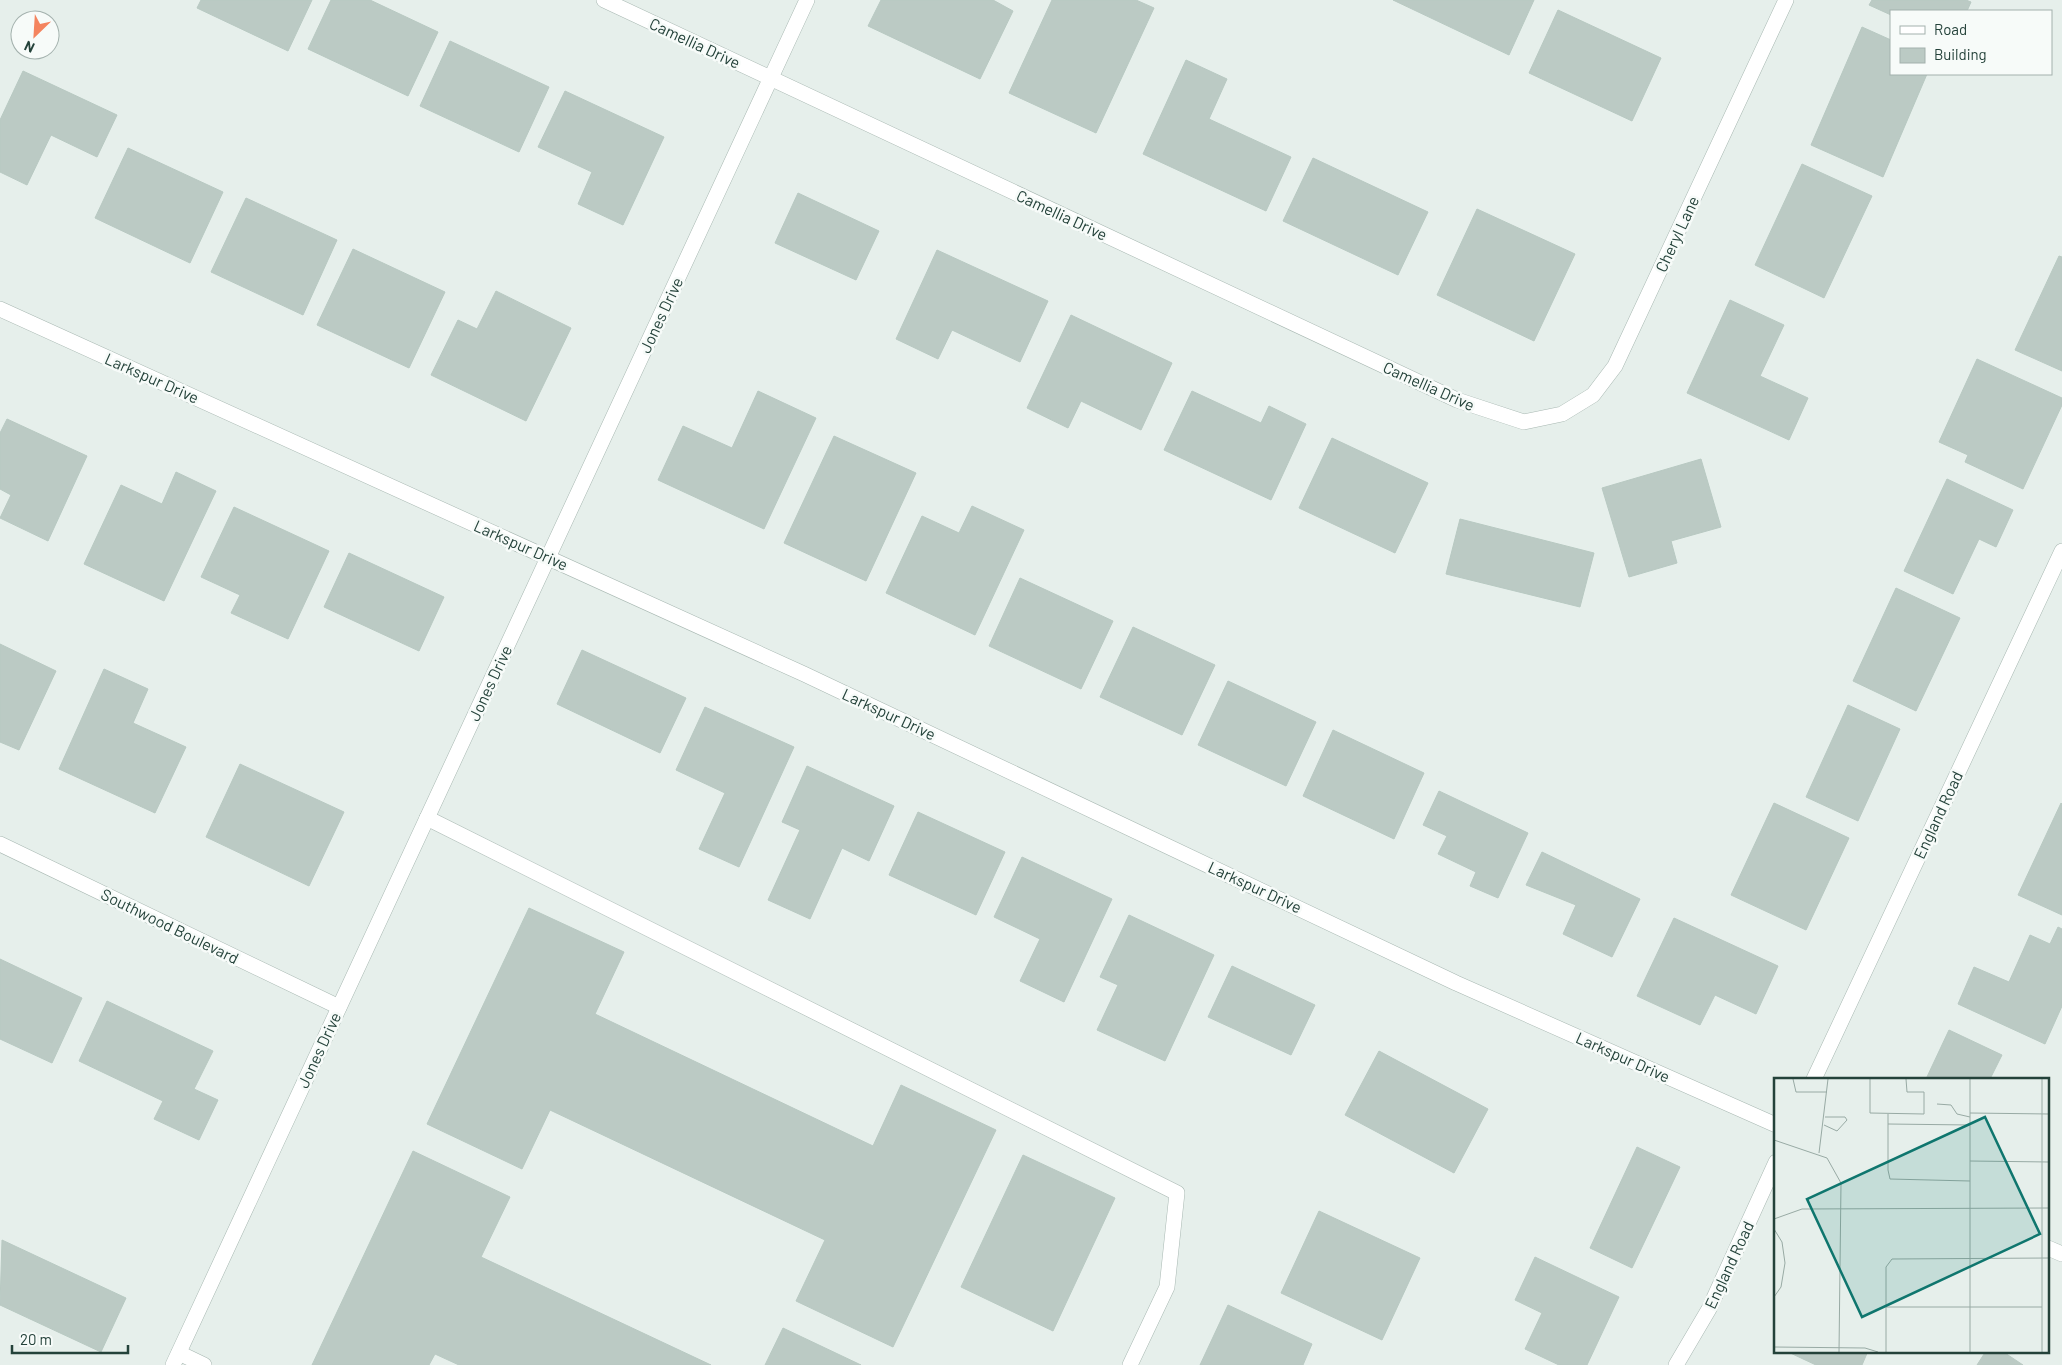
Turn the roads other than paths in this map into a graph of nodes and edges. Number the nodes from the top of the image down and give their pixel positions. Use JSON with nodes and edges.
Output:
{"nodes":[{"id":1,"x":604,"y":0,"type":"edge"},
{"id":2,"x":807,"y":0,"type":"edge"},
{"id":3,"x":1786,"y":0,"type":"edge"},
{"id":4,"x":770,"y":78,"type":"junction"},
{"id":5,"x":0,"y":309,"type":"edge"},
{"id":6,"x":1524,"y":422,"type":"joint"},
{"id":7,"x":2062,"y":551,"type":"edge"},
{"id":8,"x":548,"y":558,"type":"junction"},
{"id":9,"x":427,"y":818,"type":"junction"},
{"id":10,"x":0,"y":844,"type":"edge"},
{"id":11,"x":339,"y":1007,"type":"junction"},
{"id":12,"x":1814,"y":1078,"type":"edge"},
{"id":13,"x":1774,"y":1124,"type":"edge"},
{"id":14,"x":1774,"y":1166,"type":"edge"},
{"id":15,"x":2050,"y":1249,"type":"edge"},
{"id":16,"x":2062,"y":1254,"type":"edge"},
{"id":17,"x":176,"y":1359,"type":"edge"},
{"id":18,"x":204,"y":1365,"type":"edge"},
{"id":19,"x":1130,"y":1365,"type":"edge"},
{"id":20,"x":1676,"y":1365,"type":"edge"}],
"edges":[{"from":1,"to":4,"type":"street","name":"Camellia Drive"},
{"from":2,"to":4,"type":"street","name":"Jones Drive"},
{"from":3,"to":6,"type":"street","name":"Cheryl Lane"},
{"from":4,"to":6,"type":"street","name":"Camellia Drive"},
{"from":4,"to":8,"type":"street","name":"Jones Drive"},
{"from":5,"to":8,"type":"street","name":"Larkspur Drive"},
{"from":7,"to":12,"type":"street","name":"England Road"},
{"from":8,"to":9,"type":"street","name":"Jones Drive"},
{"from":8,"to":13,"type":"street","name":"Larkspur Drive"},
{"from":9,"to":11,"type":"street","name":"Jones Drive"},
{"from":9,"to":19,"type":"street"},
{"from":10,"to":11,"type":"street","name":"Southwood Boulevard"},
{"from":11,"to":17,"type":"street","name":"Jones Drive"},
{"from":14,"to":20,"type":"street","name":"England Road"},
{"from":15,"to":16,"type":"street"},
{"from":17,"to":18,"type":"street"}]}
